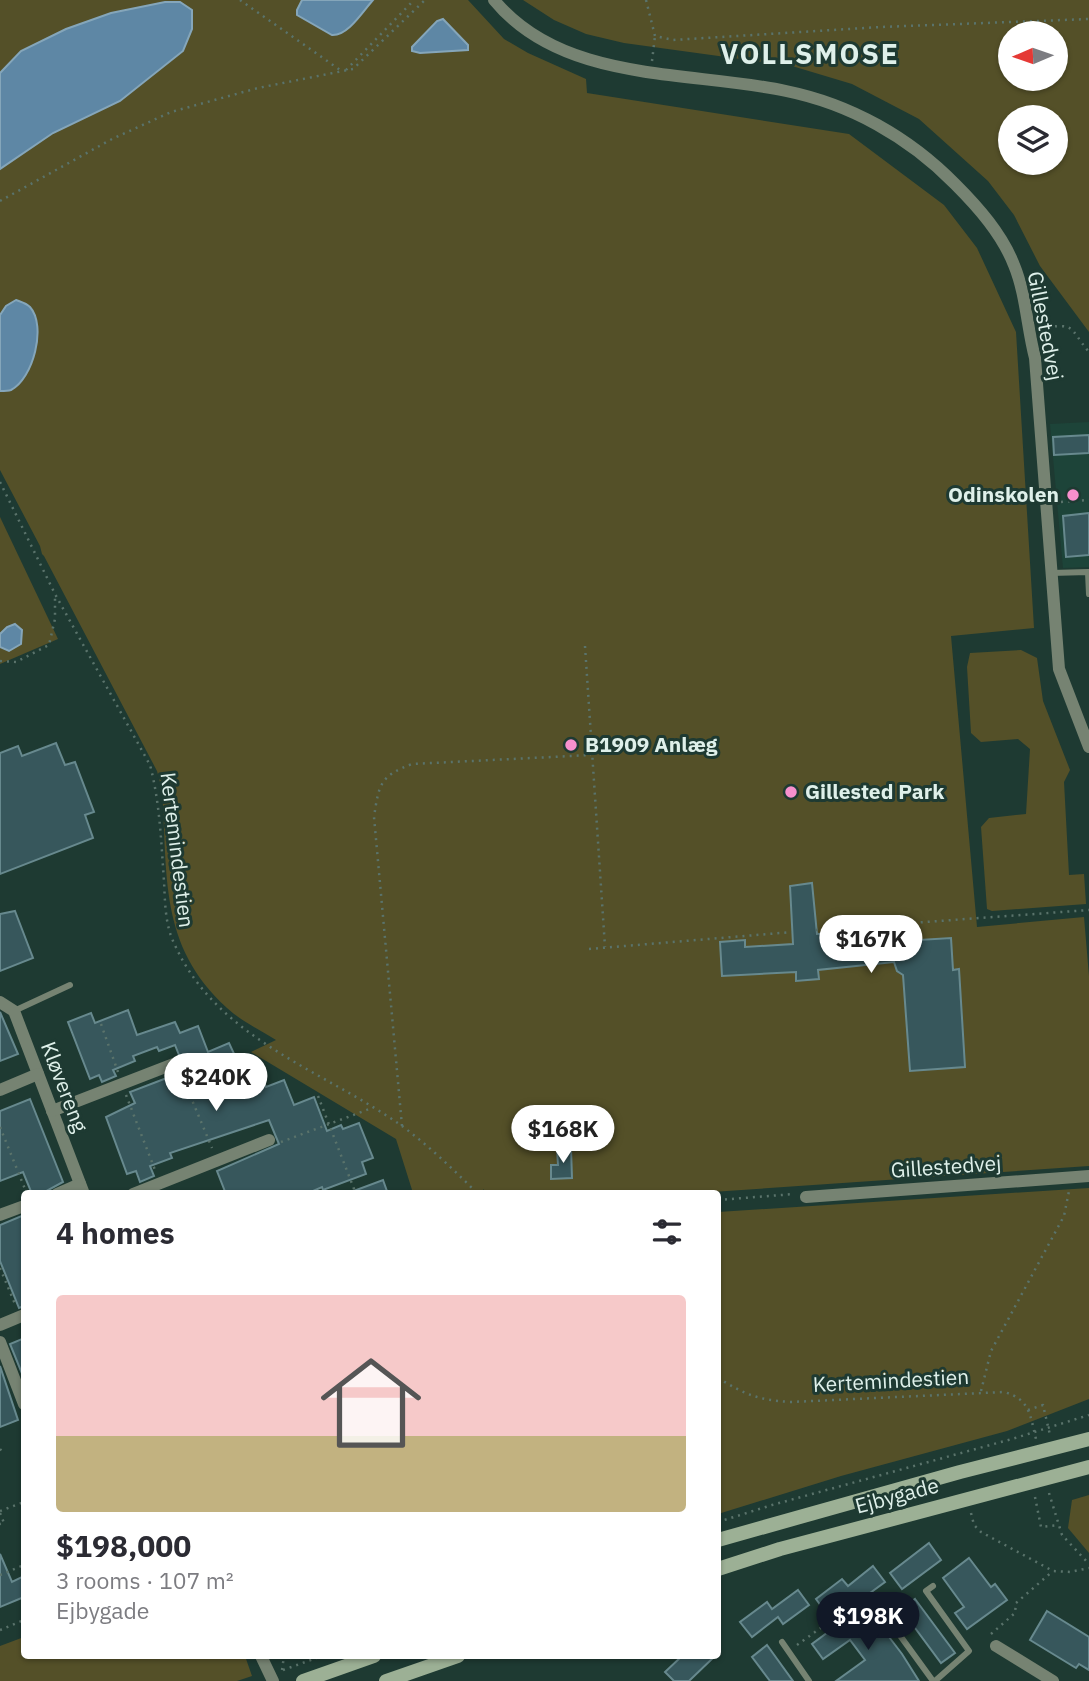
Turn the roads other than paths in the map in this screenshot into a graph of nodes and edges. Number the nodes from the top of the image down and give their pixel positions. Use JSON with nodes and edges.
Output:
{"nodes":[{"id":1,"x":494,"y":0,"type":"edge"},
{"id":2,"x":1051,"y":573,"type":"junction"},
{"id":3,"x":1089,"y":594,"type":"edge"},
{"id":4,"x":1089,"y":747,"type":"edge"},
{"id":5,"x":71,"y":985,"type":"dead end"},
{"id":6,"x":0,"y":1002,"type":"edge"},
{"id":7,"x":14,"y":1011,"type":"junction"},
{"id":8,"x":176,"y":1063,"type":"road end"},
{"id":9,"x":38,"y":1074,"type":"junction"},
{"id":10,"x":0,"y":1090,"type":"edge"},
{"id":11,"x":52,"y":1111,"type":"junction"},
{"id":12,"x":269,"y":1140,"type":"road end"},
{"id":13,"x":1089,"y":1176,"type":"edge"},
{"id":14,"x":82,"y":1189,"type":"edge"},
{"id":15,"x":143,"y":1190,"type":"edge"},
{"id":16,"x":800,"y":1195,"type":"road end"},
{"id":17,"x":21,"y":1207,"type":"edge"},
{"id":18,"x":0,"y":1215,"type":"edge"},
{"id":19,"x":21,"y":1316,"type":"edge"},
{"id":20,"x":0,"y":1325,"type":"edge"},
{"id":21,"x":0,"y":1342,"type":"edge"},
{"id":22,"x":21,"y":1396,"type":"edge"},
{"id":23,"x":1089,"y":1439,"type":"edge"},
{"id":24,"x":1089,"y":1467,"type":"edge"},
{"id":25,"x":721,"y":1540,"type":"edge"},
{"id":26,"x":721,"y":1568,"type":"edge"},
{"id":27,"x":933,"y":1586,"type":"dead end"},
{"id":28,"x":883,"y":1605,"type":"road end"},
{"id":29,"x":782,"y":1642,"type":"dead end"},
{"id":30,"x":996,"y":1646,"type":"dead end"},
{"id":31,"x":262,"y":1659,"type":"edge"},
{"id":32,"x":365,"y":1659,"type":"edge"},
{"id":33,"x":449,"y":1659,"type":"edge"},
{"id":34,"x":272,"y":1678,"type":"edge"},
{"id":35,"x":303,"y":1681,"type":"edge"},
{"id":36,"x":386,"y":1681,"type":"edge"},
{"id":37,"x":809,"y":1681,"type":"edge"},
{"id":38,"x":934,"y":1681,"type":"edge"},
{"id":39,"x":1053,"y":1681,"type":"edge"}],
"edges":[{"from":1,"to":2,"type":"street","name":"Gillestedvej"},
{"from":2,"to":3,"type":"lane"},
{"from":2,"to":4,"type":"street","name":"Gillestedvej"},
{"from":5,"to":7,"type":"lane"},
{"from":6,"to":7,"type":"street"},
{"from":7,"to":9,"type":"street","name":"Kløvereng"},
{"from":8,"to":11,"type":"street"},
{"from":9,"to":10,"type":"street"},
{"from":9,"to":11,"type":"street","name":"Kløvereng"},
{"from":11,"to":14,"type":"street","name":"Kløvereng"},
{"from":12,"to":15,"type":"street"},
{"from":13,"to":16,"type":"street","name":"Gillestedvej"},
{"from":17,"to":18,"type":"street"},
{"from":19,"to":20,"type":"street"},
{"from":21,"to":22,"type":"street"},
{"from":23,"to":25,"type":"main road","name":"Ejbygade"},
{"from":24,"to":26,"type":"main road","name":"Ejbygade"},
{"from":27,"to":38,"type":"lane"},
{"from":28,"to":38,"type":"lane"},
{"from":29,"to":37,"type":"lane"},
{"from":30,"to":39,"type":"street"},
{"from":31,"to":34,"type":"street"},
{"from":32,"to":35,"type":"main road"},
{"from":33,"to":36,"type":"main road"}]}
